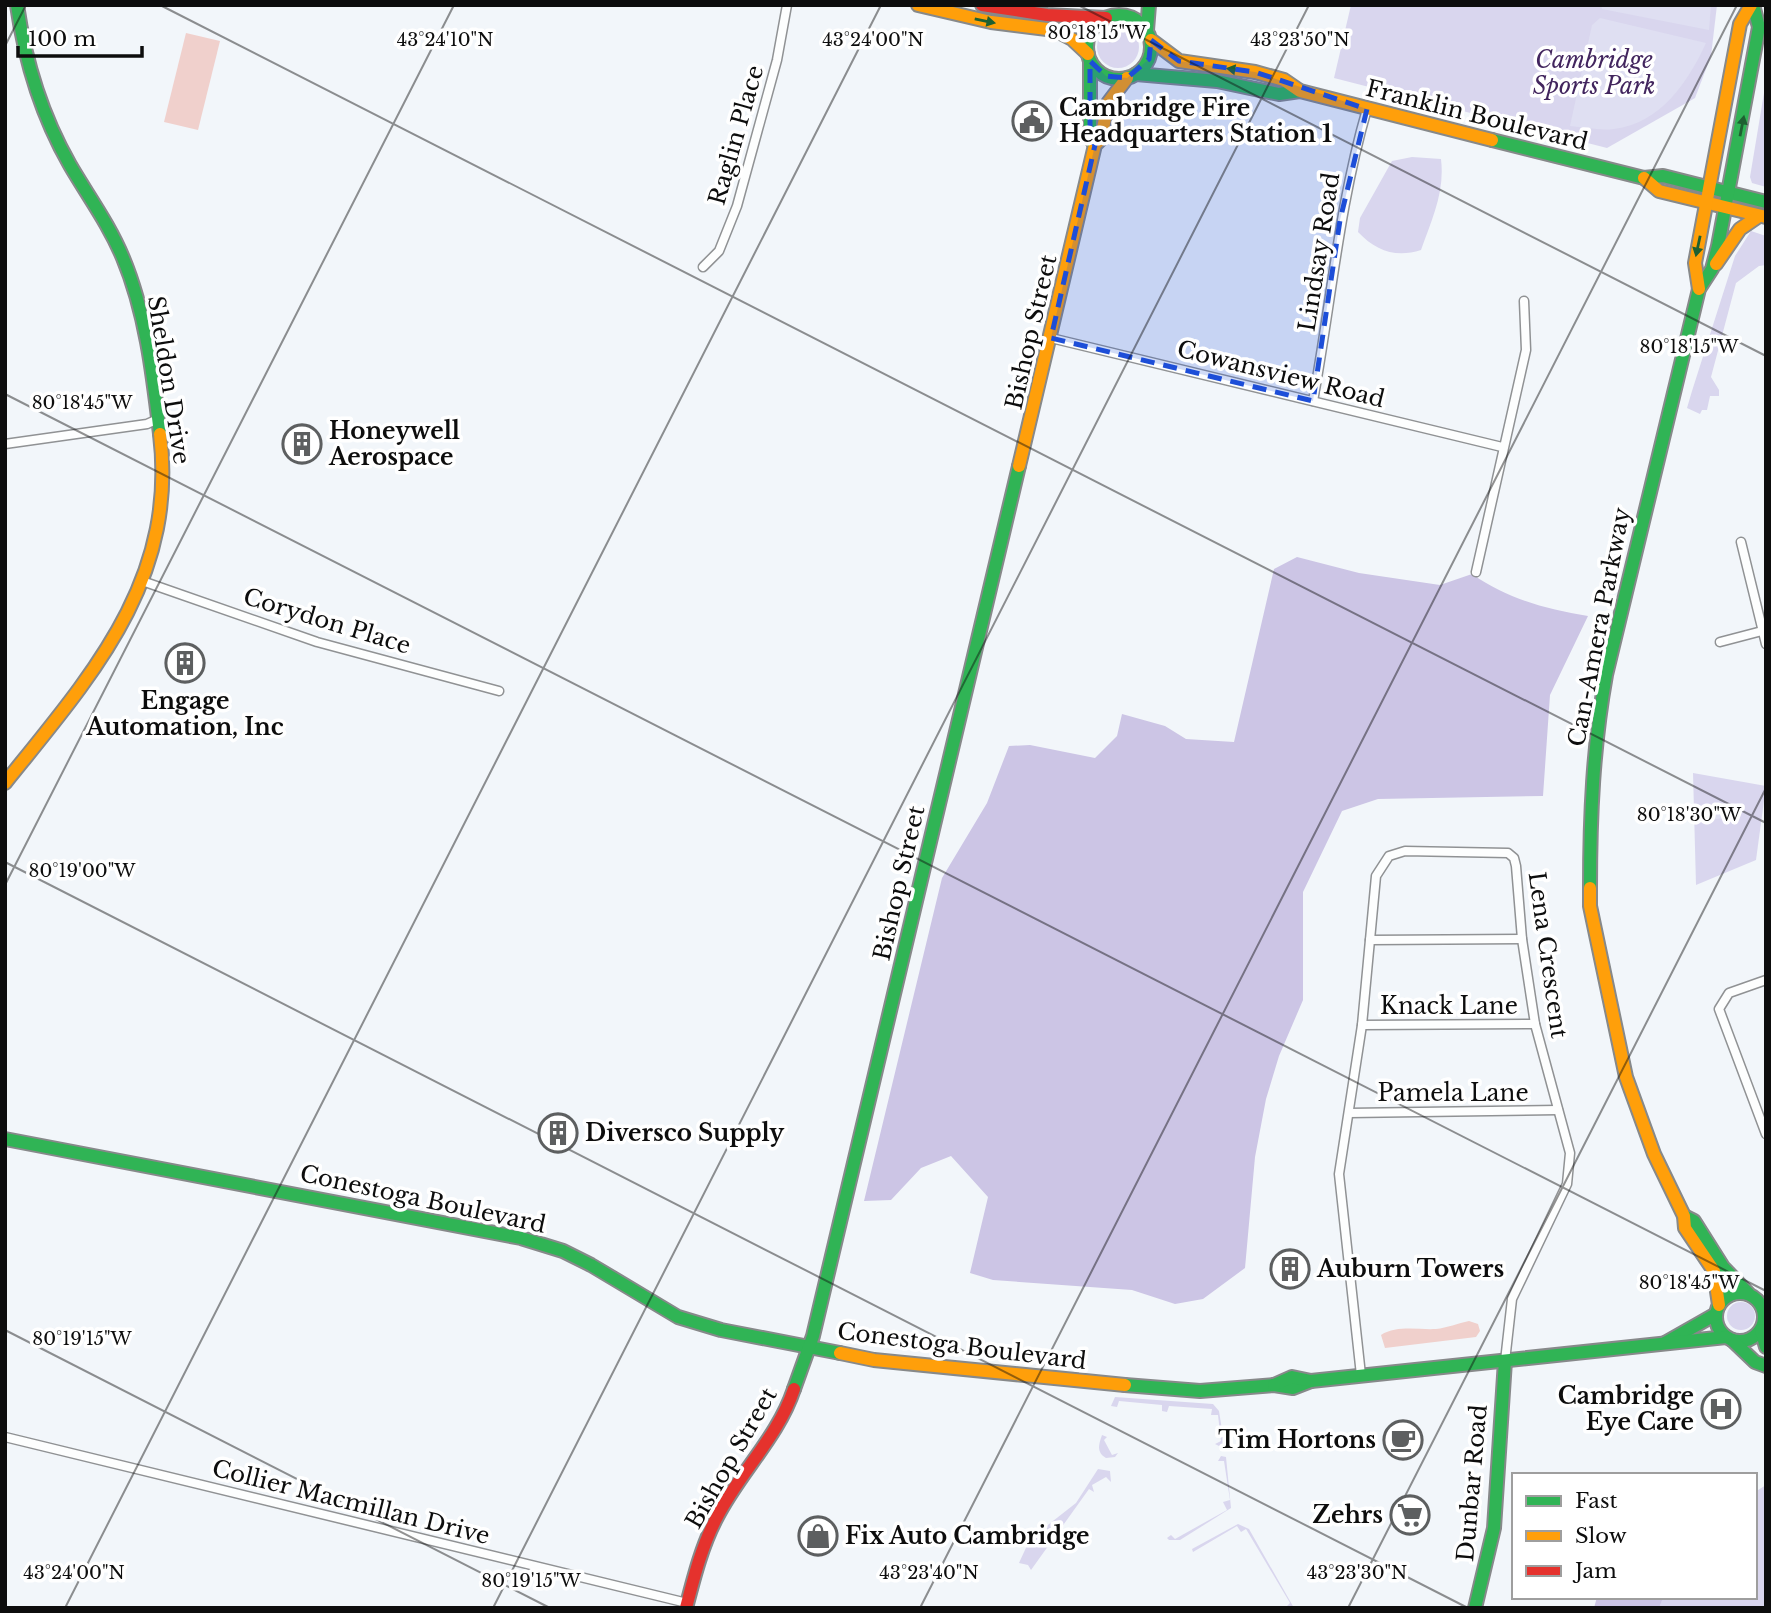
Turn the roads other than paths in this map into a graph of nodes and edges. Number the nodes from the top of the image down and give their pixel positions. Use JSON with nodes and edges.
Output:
{"nodes":[{"id":1,"x":17,"y":5,"type":"edge"},
{"id":2,"x":787,"y":5,"type":"edge"},
{"id":3,"x":918,"y":5,"type":"edge"},
{"id":4,"x":982,"y":5,"type":"edge"},
{"id":5,"x":1149,"y":5,"type":"edge"},
{"id":6,"x":1752,"y":5,"type":"edge"},
{"id":7,"x":1112,"y":13,"type":"edge"},
{"id":8,"x":1149,"y":35,"type":"junction"},
{"id":9,"x":1089,"y":57,"type":"junction"},
{"id":10,"x":1132,"y":76,"type":"junction"},
{"id":11,"x":1300,"y":91,"type":"junction"},
{"id":12,"x":1367,"y":109,"type":"junction"},
{"id":13,"x":1095,"y":145,"type":"junction"},
{"id":14,"x":1644,"y":178,"type":"junction"},
{"id":15,"x":1710,"y":188,"type":"junction"},
{"id":16,"x":1729,"y":192,"type":"junction"},
{"id":17,"x":1766,"y":202,"type":"edge"},
{"id":18,"x":1708,"y":203,"type":"junction"},
{"id":19,"x":1726,"y":207,"type":"junction"},
{"id":20,"x":1762,"y":217,"type":"edge"},
{"id":21,"x":703,"y":267,"type":"dead end"},
{"id":22,"x":1712,"y":269,"type":"junction"},
{"id":23,"x":1699,"y":289,"type":"junction"},
{"id":24,"x":1524,"y":301,"type":"dead end"},
{"id":25,"x":1051,"y":338,"type":"junction"},
{"id":26,"x":1312,"y":401,"type":"junction"},
{"id":27,"x":158,"y":419,"type":"junction"},
{"id":28,"x":5,"y":443,"type":"edge"},
{"id":29,"x":1502,"y":447,"type":"junction"},
{"id":30,"x":1741,"y":542,"type":"dead end"},
{"id":31,"x":1476,"y":572,"type":"dead end"},
{"id":32,"x":145,"y":582,"type":"junction"},
{"id":33,"x":1762,"y":631,"type":"junction"},
{"id":34,"x":1720,"y":642,"type":"dead end"},
{"id":35,"x":1766,"y":644,"type":"edge"},
{"id":36,"x":499,"y":691,"type":"dead end"},
{"id":37,"x":5,"y":783,"type":"edge"},
{"id":38,"x":1522,"y":939,"type":"junction"},
{"id":39,"x":1370,"y":940,"type":"junction"},
{"id":40,"x":1766,"y":980,"type":"edge"},
{"id":41,"x":1535,"y":1024,"type":"junction"},
{"id":42,"x":1363,"y":1026,"type":"junction"},
{"id":43,"x":1558,"y":1110,"type":"junction"},
{"id":44,"x":1349,"y":1113,"type":"junction"},
{"id":45,"x":1766,"y":1134,"type":"edge"},
{"id":46,"x":5,"y":1139,"type":"edge"},
{"id":47,"x":1684,"y":1216,"type":"junction"},
{"id":48,"x":1748,"y":1293,"type":"junction"},
{"id":49,"x":1717,"y":1309,"type":"junction"},
{"id":50,"x":1761,"y":1330,"type":"junction"},
{"id":51,"x":1729,"y":1338,"type":"junction"},
{"id":52,"x":1665,"y":1343,"type":"junction"},
{"id":53,"x":1766,"y":1347,"type":"edge"},
{"id":54,"x":809,"y":1348,"type":"junction"},
{"id":55,"x":1505,"y":1361,"type":"junction"},
{"id":56,"x":1766,"y":1366,"type":"edge"},
{"id":57,"x":1361,"y":1375,"type":"junction"},
{"id":58,"x":5,"y":1437,"type":"edge"},
{"id":59,"x":687,"y":1605,"type":"edge"},
{"id":60,"x":1475,"y":1608,"type":"edge"}],
"edges":[{"from":1,"to":27,"type":"main road","name":"Sheldon Drive"},
{"from":2,"to":21,"type":"street","name":"Raglin Place"},
{"from":3,"to":9,"type":"main road","one_way":true},
{"from":4,"to":7,"type":"main road"},
{"from":5,"to":8,"type":"main road"},
{"from":6,"to":15,"type":"main road","name":"Can-Amera Parkway"},
{"from":16,"to":6,"type":"main road","name":"Can-Amera Parkway","one_way":true},
{"from":7,"to":8,"type":"main road"},
{"from":7,"to":9,"type":"main road"},
{"from":8,"to":10,"type":"main road"},
{"from":11,"to":8,"type":"main road","name":"Franklin Boulevard","one_way":true},
{"from":9,"to":10,"type":"main road"},
{"from":9,"to":13,"type":"main road","name":"Bishop Street"},
{"from":10,"to":11,"type":"main road","name":"Franklin Boulevard"},
{"from":10,"to":13,"type":"main road","name":"Bishop Street"},
{"from":11,"to":12,"type":"main road","name":"Franklin Boulevard"},
{"from":12,"to":14,"type":"main road","name":"Franklin Boulevard"},
{"from":12,"to":26,"type":"street","name":"Lindsay Road"},
{"from":13,"to":25,"type":"main road","name":"Bishop Street"},
{"from":14,"to":15,"type":"main road","name":"Franklin Boulevard"},
{"from":14,"to":18,"type":"main road","name":"Franklin Boulevard"},
{"from":15,"to":16,"type":"main road","name":"Franklin Boulevard"},
{"from":15,"to":18,"type":"main road","name":"Can-Amera Parkway"},
{"from":16,"to":17,"type":"main road","name":"Franklin Boulevard"},
{"from":16,"to":19,"type":"main road","name":"Can-Amera Parkway"},
{"from":18,"to":19,"type":"main road","name":"Franklin Boulevard"},
{"from":18,"to":23,"type":"main road","name":"Can-Amera Parkway","one_way":true},
{"from":19,"to":20,"type":"main road","name":"Franklin Boulevard"},
{"from":19,"to":22,"type":"main road","name":"Can-Amera Parkway"},
{"from":20,"to":22,"type":"main road"},
{"from":22,"to":23,"type":"main road","name":"Can-Amera Parkway"},
{"from":23,"to":47,"type":"main road","name":"Can-Amera Parkway"},
{"from":24,"to":29,"type":"street"},
{"from":25,"to":26,"type":"street","name":"Cowansview Road"},
{"from":25,"to":54,"type":"main road","name":"Bishop Street"},
{"from":26,"to":29,"type":"street","name":"Cowansview Road"},
{"from":27,"to":28,"type":"street"},
{"from":27,"to":32,"type":"main road","name":"Sheldon Drive"},
{"from":29,"to":31,"type":"street"},
{"from":30,"to":33,"type":"street"},
{"from":32,"to":36,"type":"street","name":"Corydon Place"},
{"from":32,"to":37,"type":"main road","name":"Sheldon Drive"},
{"from":33,"to":34,"type":"street"},
{"from":33,"to":35,"type":"street"},
{"from":38,"to":39,"type":"street"},
{"from":38,"to":39,"type":"street","name":"Lena Crescent"},
{"from":38,"to":41,"type":"street","name":"Lena Crescent"},
{"from":39,"to":42,"type":"street","name":"Lena Crescent"},
{"from":40,"to":45,"type":"street"},
{"from":41,"to":42,"type":"street","name":"Knack Lane"},
{"from":41,"to":43,"type":"street","name":"Lena Crescent"},
{"from":42,"to":44,"type":"street","name":"Lena Crescent"},
{"from":43,"to":44,"type":"street","name":"Pamela Lane"},
{"from":43,"to":55,"type":"street","name":"Lena Crescent"},
{"from":44,"to":57,"type":"street","name":"Lena Crescent"},
{"from":46,"to":54,"type":"main road","name":"Conestoga Boulevard"},
{"from":47,"to":48,"type":"main road","name":"Can-Amera Parkway"},
{"from":47,"to":49,"type":"main road","name":"Can-Amera Parkway"},
{"from":48,"to":49,"type":"main road"},
{"from":48,"to":50,"type":"main road"},
{"from":49,"to":51,"type":"main road"},
{"from":49,"to":52,"type":"main road","name":"Conestoga Boulevard"},
{"from":50,"to":51,"type":"main road"},
{"from":50,"to":53,"type":"main road"},
{"from":51,"to":52,"type":"main road","name":"Conestoga Boulevard"},
{"from":51,"to":56,"type":"main road"},
{"from":52,"to":55,"type":"main road","name":"Conestoga Boulevard"},
{"from":54,"to":57,"type":"main road","name":"Conestoga Boulevard"},
{"from":54,"to":59,"type":"main road","name":"Bishop Street"},
{"from":55,"to":57,"type":"main road","name":"Conestoga Boulevard"},
{"from":55,"to":60,"type":"main road","name":"Dunbar Road"},
{"from":58,"to":59,"type":"street","name":"Collier Macmillan Drive"}]}
